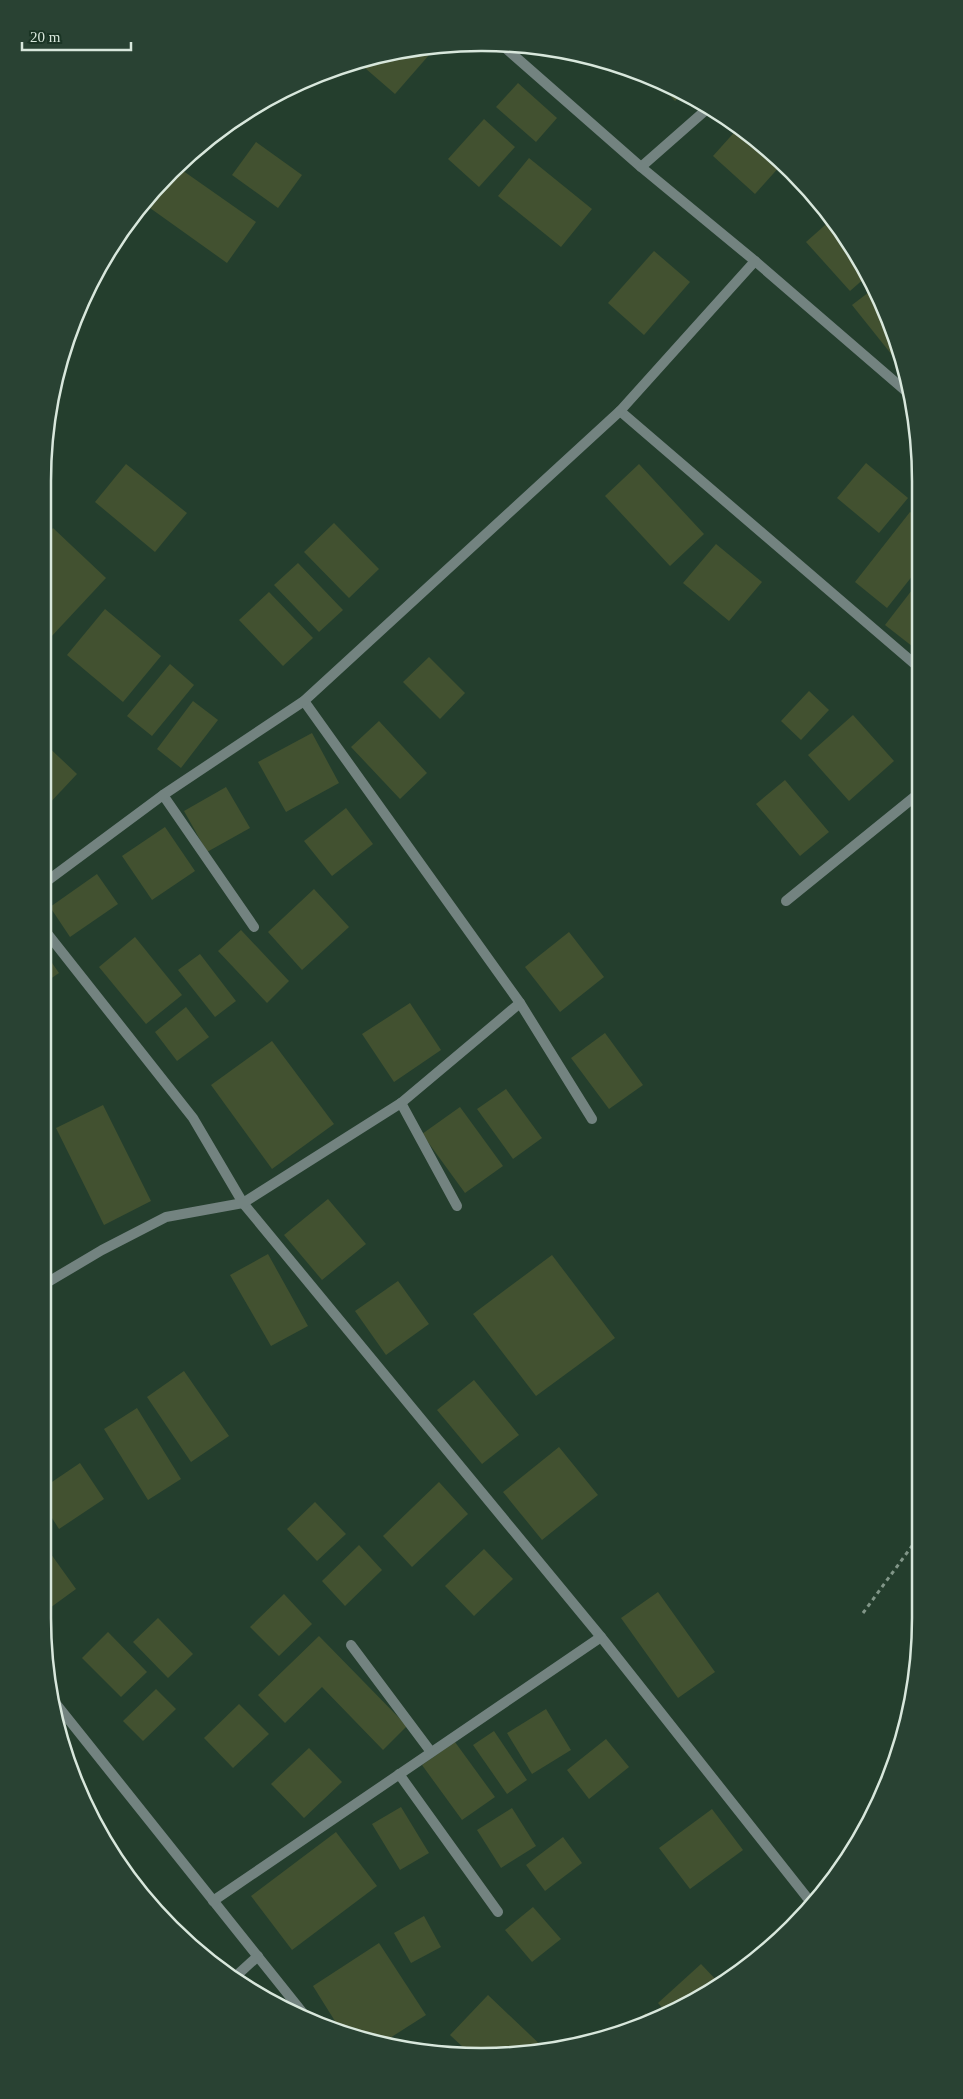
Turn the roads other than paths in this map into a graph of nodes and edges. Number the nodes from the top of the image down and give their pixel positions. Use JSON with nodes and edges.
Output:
{"nodes":[{"id":1,"x":510,"y":52,"type":"edge"},
{"id":2,"x":703,"y":113,"type":"edge"},
{"id":3,"x":641,"y":167,"type":"junction"},
{"id":4,"x":755,"y":261,"type":"junction"},
{"id":5,"x":901,"y":387,"type":"edge"},
{"id":6,"x":620,"y":411,"type":"junction"},
{"id":7,"x":912,"y":661,"type":"edge"},
{"id":8,"x":304,"y":701,"type":"junction"},
{"id":9,"x":163,"y":795,"type":"junction"},
{"id":10,"x":912,"y":799,"type":"edge"},
{"id":11,"x":51,"y":877,"type":"edge"},
{"id":12,"x":786,"y":901,"type":"dead end"},
{"id":13,"x":254,"y":926,"type":"dead end"},
{"id":14,"x":51,"y":939,"type":"edge"},
{"id":15,"x":520,"y":1004,"type":"junction"},
{"id":16,"x":401,"y":1103,"type":"junction"},
{"id":17,"x":592,"y":1119,"type":"dead end"},
{"id":18,"x":243,"y":1203,"type":"junction"},
{"id":19,"x":457,"y":1206,"type":"dead end"},
{"id":20,"x":51,"y":1281,"type":"edge"},
{"id":21,"x":601,"y":1637,"type":"junction"},
{"id":22,"x":351,"y":1645,"type":"dead end"},
{"id":23,"x":62,"y":1712,"type":"edge"},
{"id":24,"x":431,"y":1752,"type":"junction"},
{"id":25,"x":399,"y":1774,"type":"junction"},
{"id":26,"x":807,"y":1898,"type":"edge"},
{"id":27,"x":213,"y":1901,"type":"junction"},
{"id":28,"x":498,"y":1912,"type":"dead end"},
{"id":29,"x":258,"y":1956,"type":"junction"},
{"id":30,"x":239,"y":1973,"type":"edge"},
{"id":31,"x":297,"y":2006,"type":"edge"}],
"edges":[{"from":1,"to":3,"type":"street"},
{"from":2,"to":3,"type":"street"},
{"from":3,"to":4,"type":"street"},
{"from":4,"to":5,"type":"street"},
{"from":4,"to":6,"type":"street"},
{"from":6,"to":7,"type":"street"},
{"from":6,"to":8,"type":"street"},
{"from":8,"to":9,"type":"street"},
{"from":8,"to":15,"type":"street"},
{"from":9,"to":11,"type":"street"},
{"from":9,"to":13,"type":"street"},
{"from":10,"to":12,"type":"street"},
{"from":14,"to":18,"type":"street"},
{"from":15,"to":16,"type":"street"},
{"from":15,"to":17,"type":"street"},
{"from":16,"to":18,"type":"street"},
{"from":16,"to":19,"type":"street"},
{"from":18,"to":20,"type":"street"},
{"from":18,"to":21,"type":"street"},
{"from":21,"to":24,"type":"street"},
{"from":21,"to":26,"type":"street"},
{"from":22,"to":24,"type":"street"},
{"from":23,"to":27,"type":"street"},
{"from":24,"to":25,"type":"street"},
{"from":25,"to":27,"type":"street"},
{"from":25,"to":28,"type":"street"},
{"from":27,"to":29,"type":"street"},
{"from":29,"to":30,"type":"street"},
{"from":29,"to":31,"type":"street"}]}
